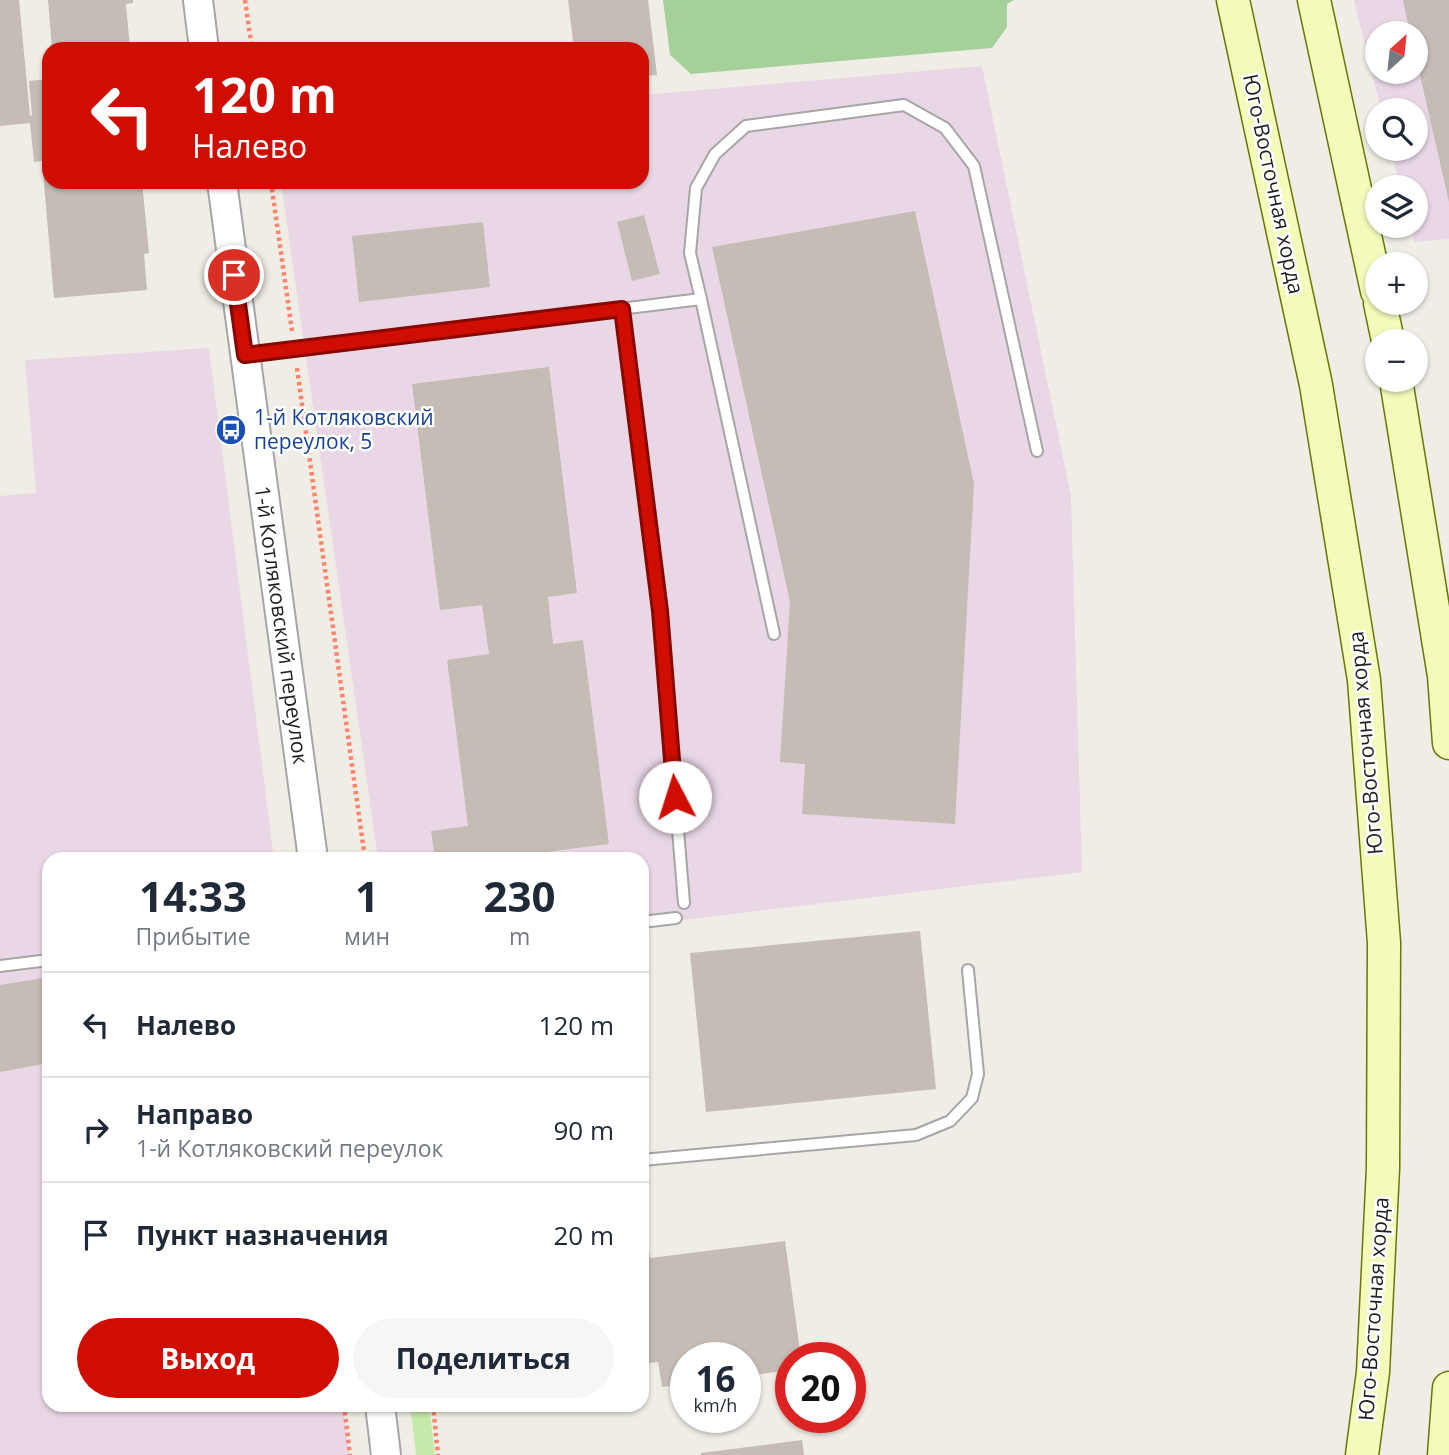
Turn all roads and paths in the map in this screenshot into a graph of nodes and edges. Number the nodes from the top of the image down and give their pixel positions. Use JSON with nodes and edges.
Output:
{"nodes":[{"id":1,"x":198,"y":0,"type":"edge"},
{"id":2,"x":245,"y":0,"type":"edge"},
{"id":3,"x":1233,"y":0,"type":"edge"},
{"id":4,"x":1314,"y":0,"type":"edge"},
{"id":5,"x":203,"y":42,"type":"edge"},
{"id":6,"x":251,"y":42,"type":"edge"},
{"id":7,"x":223,"y":189,"type":"edge"},
{"id":8,"x":272,"y":189,"type":"edge"},
{"id":9,"x":1369,"y":252,"type":"edge"},
{"id":10,"x":701,"y":299,"type":"junction"},
{"id":11,"x":622,"y":309,"type":"junction"},
{"id":12,"x":294,"y":349,"type":"junction"},
{"id":13,"x":245,"y":355,"type":"junction"},
{"id":14,"x":1398,"y":392,"type":"edge"},
{"id":15,"x":1037,"y":451,"type":"dead end"},
{"id":16,"x":774,"y":634,"type":"dead end"},
{"id":17,"x":1449,"y":743,"type":"edge"},
{"id":18,"x":312,"y":852,"type":"edge"},
{"id":19,"x":364,"y":852,"type":"edge"},
{"id":20,"x":684,"y":902,"type":"dead end"},
{"id":21,"x":676,"y":918,"type":"dead end"},
{"id":22,"x":649,"y":921,"type":"edge"},
{"id":23,"x":42,"y":961,"type":"edge"},
{"id":24,"x":0,"y":966,"type":"edge"},
{"id":25,"x":968,"y":970,"type":"dead end"},
{"id":26,"x":649,"y":1159,"type":"edge"},
{"id":27,"x":1449,"y":1388,"type":"edge"},
{"id":28,"x":345,"y":1412,"type":"edge"},
{"id":29,"x":381,"y":1412,"type":"edge"},
{"id":30,"x":434,"y":1412,"type":"edge"},
{"id":31,"x":350,"y":1455,"type":"edge"},
{"id":32,"x":386,"y":1455,"type":"edge"},
{"id":33,"x":438,"y":1455,"type":"edge"},
{"id":34,"x":1362,"y":1455,"type":"edge"},
{"id":35,"x":1444,"y":1455,"type":"edge"}],
"edges":[{"from":1,"to":5,"type":"street"},
{"from":2,"to":6,"type":"path"},
{"from":3,"to":34,"type":"main road","name":"Юго-Восточная хорда"},
{"from":4,"to":9,"type":"main road"},
{"from":7,"to":13,"type":"street","name":"1-й Котляковский переулок"},
{"from":8,"to":12,"type":"path"},
{"from":10,"to":11,"type":"lane"},
{"from":10,"to":15,"type":"lane"},
{"from":10,"to":16,"type":"lane"},
{"from":11,"to":12,"type":"lane"},
{"from":11,"to":20,"type":"lane"},
{"from":12,"to":13,"type":"lane"},
{"from":12,"to":19,"type":"path"},
{"from":13,"to":18,"type":"street","name":"1-й Котляковский переулок"},
{"from":14,"to":17,"type":"main road"},
{"from":21,"to":22,"type":"lane"},
{"from":23,"to":24,"type":"lane"},
{"from":25,"to":26,"type":"lane"},
{"from":27,"to":35,"type":"main road"},
{"from":28,"to":31,"type":"path"},
{"from":29,"to":32,"type":"street"},
{"from":30,"to":33,"type":"path"}]}
